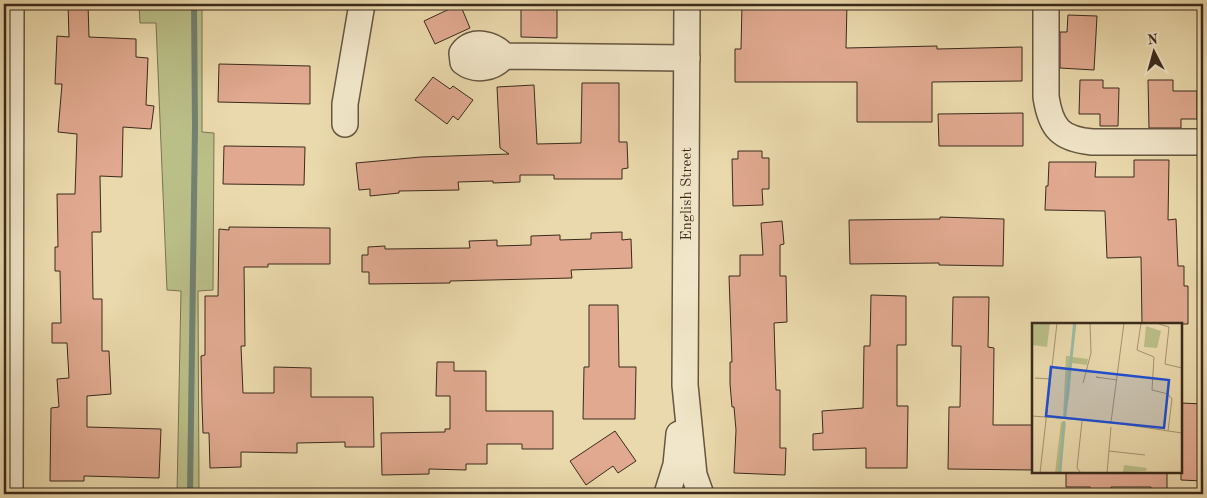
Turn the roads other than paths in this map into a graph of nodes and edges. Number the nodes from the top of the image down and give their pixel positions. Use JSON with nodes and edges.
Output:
{"nodes":[{"id":1,"x":11,"y":4,"type":"edge"},
{"id":2,"x":362,"y":4,"type":"edge"},
{"id":3,"x":687,"y":4,"type":"edge"},
{"id":4,"x":1046,"y":4,"type":"edge"},
{"id":5,"x":504,"y":56,"type":"dead end"},
{"id":6,"x":687,"y":58,"type":"junction"},
{"id":7,"x":7,"y":122,"type":"edge"},
{"id":8,"x":345,"y":124,"type":"dead end"},
{"id":9,"x":1203,"y":142,"type":"edge"},
{"id":10,"x":685,"y":385,"type":"junction"},
{"id":11,"x":701,"y":493,"type":"edge"},
{"id":12,"x":10,"y":494,"type":"edge"},
{"id":13,"x":667,"y":494,"type":"edge"}],
"edges":[{"from":1,"to":7,"type":"street"},
{"from":2,"to":8,"type":"street"},
{"from":3,"to":6,"type":"street","name":"English Street"},
{"from":4,"to":9,"type":"street"},
{"from":5,"to":6,"type":"street"},
{"from":6,"to":10,"type":"street","name":"English Street"},
{"from":7,"to":12,"type":"street"},
{"from":10,"to":11,"type":"street","name":"English Street"},
{"from":10,"to":13,"type":"street","name":"English Street"},
{"from":11,"to":13,"type":"street"}]}
